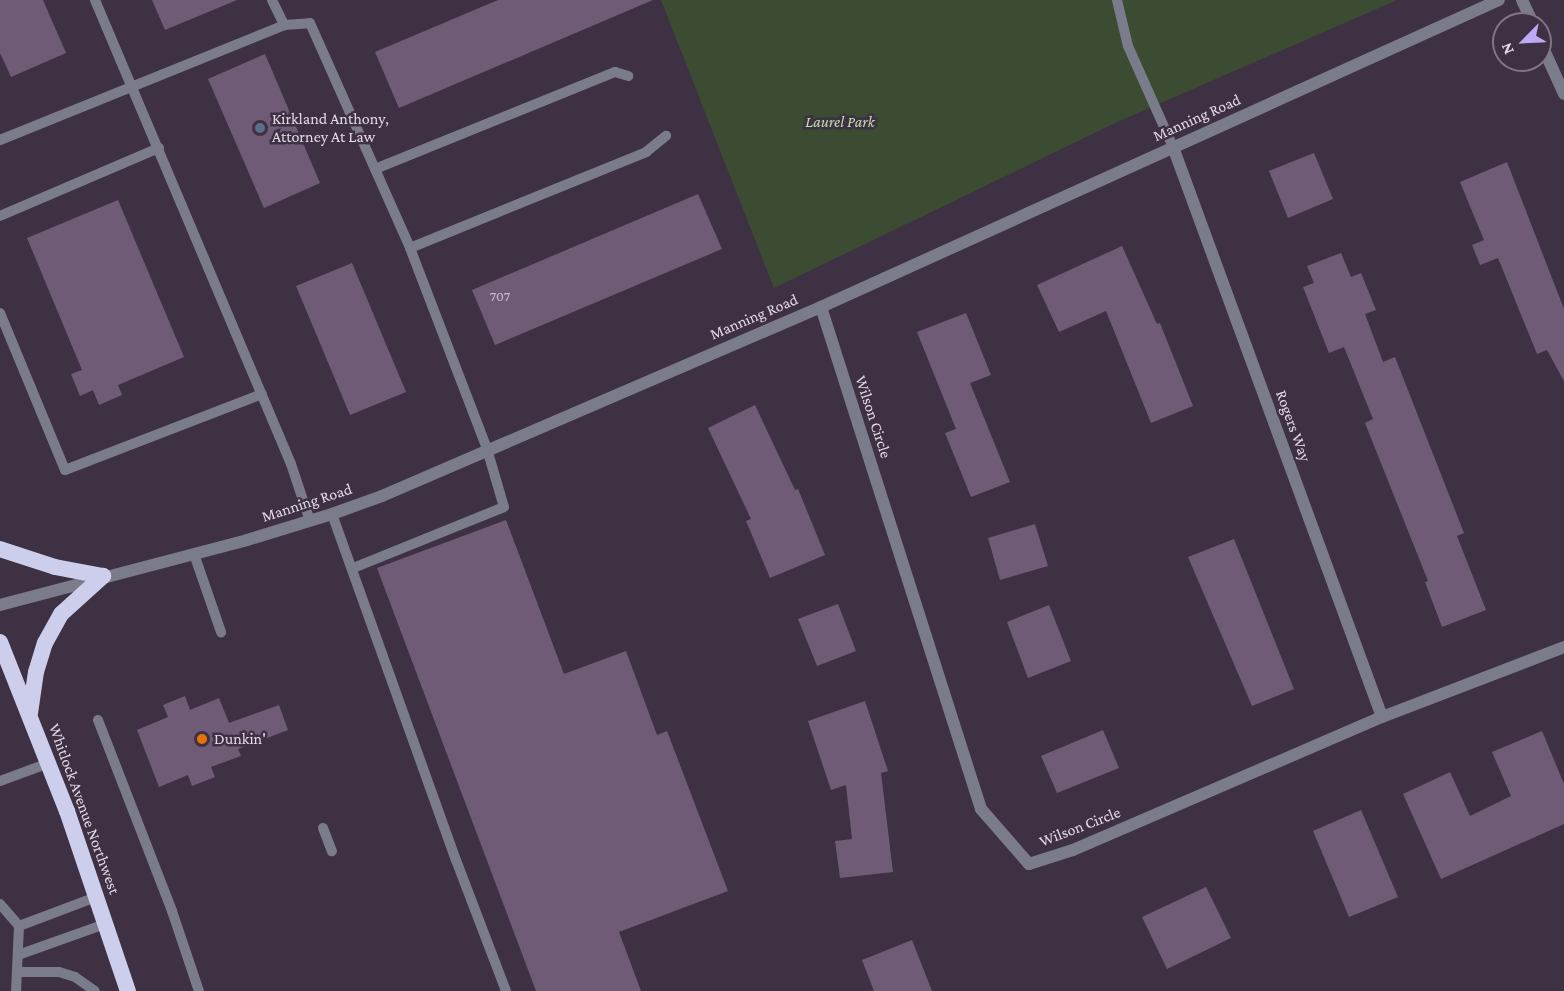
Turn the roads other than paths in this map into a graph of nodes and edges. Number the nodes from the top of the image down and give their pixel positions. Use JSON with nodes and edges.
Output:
{"nodes":[{"id":1,"x":95,"y":0,"type":"edge"},
{"id":2,"x":272,"y":0,"type":"edge"},
{"id":3,"x":1117,"y":0,"type":"edge"},
{"id":4,"x":1499,"y":0,"type":"edge"},
{"id":5,"x":284,"y":25,"type":"junction"},
{"id":6,"x":1552,"y":67,"type":"edge"},
{"id":7,"x":628,"y":76,"type":"dead end"},
{"id":8,"x":131,"y":88,"type":"junction"},
{"id":9,"x":1564,"y":94,"type":"edge"},
{"id":10,"x":666,"y":136,"type":"dead end"},
{"id":11,"x":0,"y":140,"type":"edge"},
{"id":12,"x":1173,"y":147,"type":"junction"},
{"id":13,"x":159,"y":148,"type":"junction"},
{"id":14,"x":375,"y":169,"type":"junction"},
{"id":15,"x":0,"y":216,"type":"edge"},
{"id":16,"x":410,"y":248,"type":"junction"},
{"id":17,"x":821,"y":307,"type":"junction"},
{"id":18,"x":0,"y":313,"type":"edge"},
{"id":19,"x":262,"y":394,"type":"junction"},
{"id":20,"x":487,"y":449,"type":"junction"},
{"id":21,"x":332,"y":514,"type":"junction"},
{"id":22,"x":309,"y":521,"type":"junction"},
{"id":23,"x":0,"y":549,"type":"edge"},
{"id":24,"x":194,"y":554,"type":"junction"},
{"id":25,"x":353,"y":568,"type":"junction"},
{"id":26,"x":103,"y":576,"type":"junction"},
{"id":27,"x":0,"y":605,"type":"edge"},
{"id":28,"x":221,"y":633,"type":"dead end"},
{"id":29,"x":0,"y":642,"type":"edge"},
{"id":30,"x":1564,"y":647,"type":"edge"},
{"id":31,"x":30,"y":713,"type":"junction"},
{"id":32,"x":1382,"y":717,"type":"junction"},
{"id":33,"x":98,"y":720,"type":"dead end"},
{"id":34,"x":49,"y":763,"type":"junction"},
{"id":35,"x":0,"y":781,"type":"edge"},
{"id":36,"x":323,"y":828,"type":"dead end"},
{"id":37,"x":332,"y":851,"type":"dead end"},
{"id":38,"x":96,"y":897,"type":"junction"},
{"id":39,"x":0,"y":904,"type":"edge"},
{"id":40,"x":105,"y":924,"type":"junction"},
{"id":41,"x":19,"y":926,"type":"junction"},
{"id":42,"x":18,"y":956,"type":"junction"},
{"id":43,"x":18,"y":972,"type":"junction"},
{"id":44,"x":16,"y":991,"type":"edge"},
{"id":45,"x":96,"y":991,"type":"edge"},
{"id":46,"x":128,"y":991,"type":"edge"},
{"id":47,"x":200,"y":991,"type":"edge"},
{"id":48,"x":506,"y":991,"type":"edge"}],
"edges":[{"from":1,"to":8,"type":"lane"},
{"from":2,"to":5,"type":"lane"},
{"from":3,"to":12,"type":"lane"},
{"from":4,"to":12,"type":"street","name":"Manning Road"},
{"from":5,"to":8,"type":"lane"},
{"from":5,"to":14,"type":"lane"},
{"from":6,"to":9,"type":"street"},
{"from":7,"to":14,"type":"lane"},
{"from":8,"to":11,"type":"lane"},
{"from":8,"to":13,"type":"lane"},
{"from":10,"to":16,"type":"lane"},
{"from":12,"to":17,"type":"street","name":"Manning Road"},
{"from":12,"to":32,"type":"street","name":"Rogers Way"},
{"from":13,"to":15,"type":"lane"},
{"from":13,"to":19,"type":"lane"},
{"from":14,"to":16,"type":"lane"},
{"from":16,"to":20,"type":"lane"},
{"from":17,"to":20,"type":"street","name":"Manning Road"},
{"from":17,"to":32,"type":"street","name":"Wilson Circle"},
{"from":18,"to":19,"type":"lane"},
{"from":19,"to":22,"type":"lane"},
{"from":20,"to":21,"type":"street","name":"Manning Road"},
{"from":20,"to":25,"type":"lane"},
{"from":21,"to":22,"type":"street","name":"Manning Road"},
{"from":21,"to":25,"type":"lane"},
{"from":22,"to":24,"type":"street","name":"Manning Road"},
{"from":23,"to":26,"type":"highway"},
{"from":24,"to":26,"type":"street","name":"Manning Road"},
{"from":24,"to":28,"type":"lane"},
{"from":25,"to":48,"type":"lane"},
{"from":26,"to":27,"type":"street","name":"Manning Road"},
{"from":26,"to":31,"type":"highway"},
{"from":29,"to":31,"type":"highway","name":"Whitlock Avenue Northwest"},
{"from":30,"to":32,"type":"street","name":"Wilson Circle"},
{"from":31,"to":34,"type":"highway","name":"Whitlock Avenue Northwest"},
{"from":33,"to":47,"type":"lane"},
{"from":34,"to":35,"type":"lane"},
{"from":34,"to":38,"type":"highway","name":"Whitlock Avenue Northwest"},
{"from":36,"to":37,"type":"lane"},
{"from":38,"to":40,"type":"highway","name":"Whitlock Avenue Northwest"},
{"from":38,"to":41,"type":"lane"},
{"from":39,"to":41,"type":"lane"},
{"from":40,"to":42,"type":"lane"},
{"from":40,"to":46,"type":"highway","name":"Whitlock Avenue Northwest"},
{"from":41,"to":42,"type":"lane"},
{"from":42,"to":43,"type":"lane"},
{"from":43,"to":44,"type":"lane"},
{"from":43,"to":45,"type":"lane"}]}
